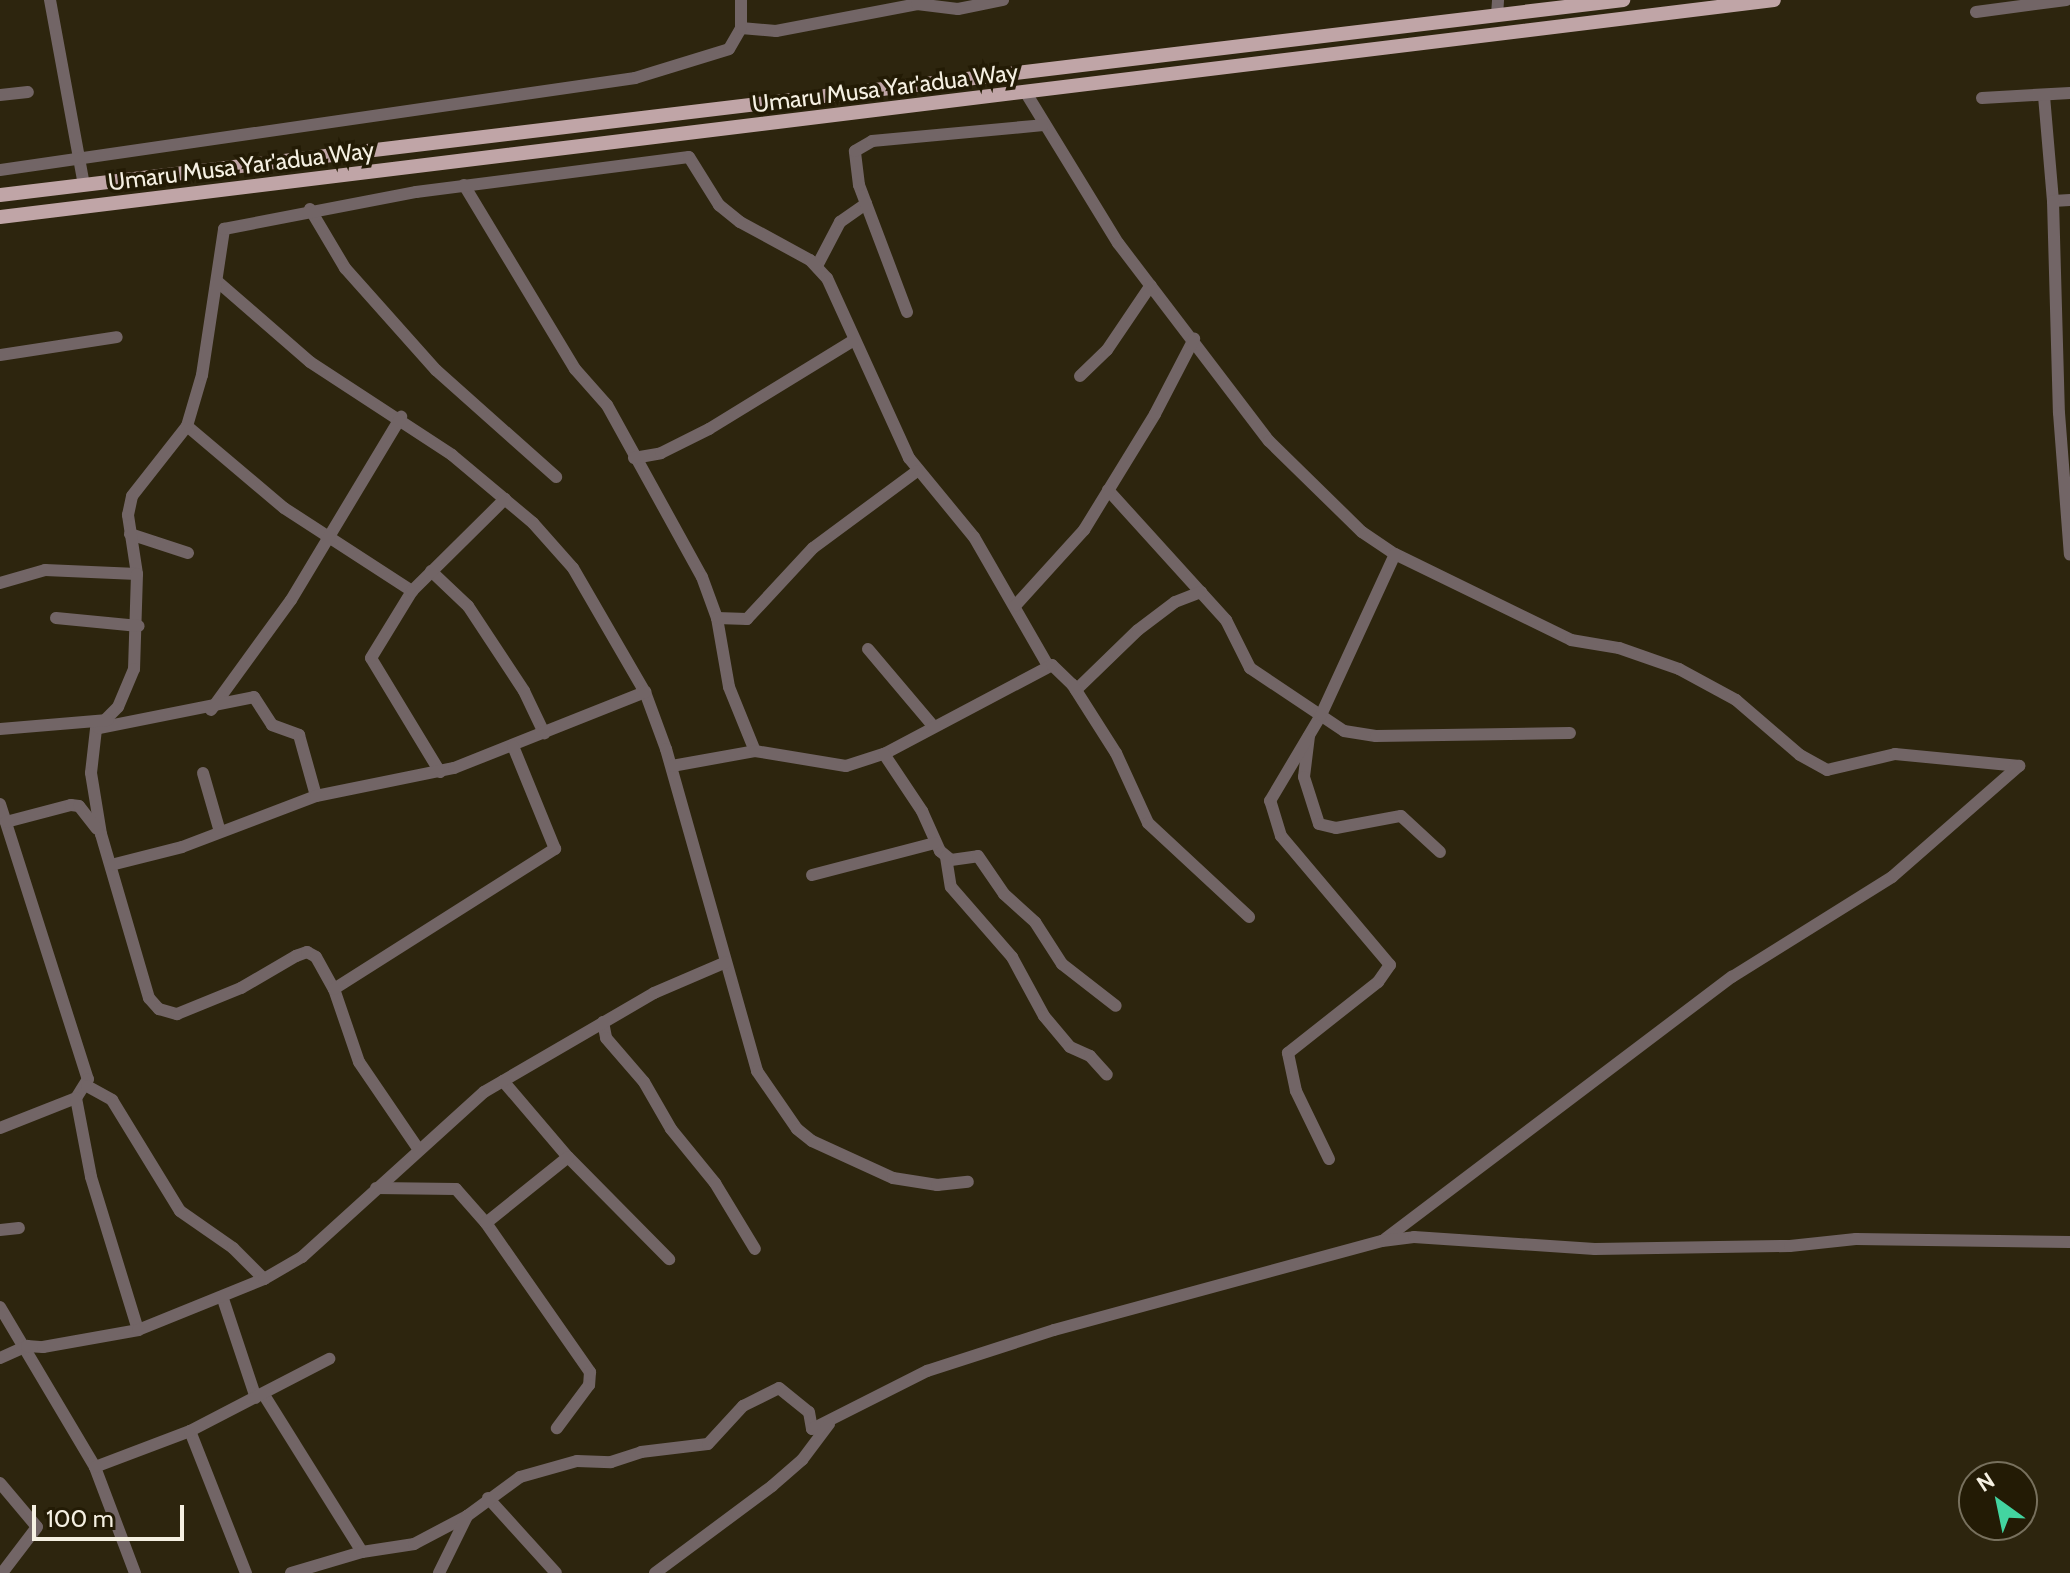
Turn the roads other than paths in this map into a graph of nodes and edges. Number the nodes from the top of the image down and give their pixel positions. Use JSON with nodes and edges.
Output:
{"nodes":[{"id":1,"x":50,"y":0,"type":"edge"},
{"id":2,"x":741,"y":0,"type":"edge"},
{"id":3,"x":848,"y":0,"type":"edge"},
{"id":4,"x":1003,"y":0,"type":"edge"},
{"id":5,"x":1623,"y":0,"type":"edge"},
{"id":6,"x":1774,"y":0,"type":"edge"},
{"id":7,"x":2066,"y":0,"type":"edge"},
{"id":8,"x":1497,"y":8,"type":"edge"},
{"id":9,"x":1976,"y":12,"type":"dead end"},
{"id":10,"x":849,"y":15,"type":"junction"},
{"id":11,"x":741,"y":28,"type":"junction"},
{"id":12,"x":28,"y":92,"type":"dead end"},
{"id":13,"x":1026,"y":93,"type":"junction"},
{"id":14,"x":2070,"y":93,"type":"edge"},
{"id":15,"x":0,"y":95,"type":"edge"},
{"id":16,"x":2044,"y":96,"type":"junction"},
{"id":17,"x":1982,"y":98,"type":"dead end"},
{"id":18,"x":1043,"y":125,"type":"junction"},
{"id":19,"x":82,"y":160,"type":"junction"},
{"id":20,"x":0,"y":170,"type":"edge"},
{"id":21,"x":84,"y":185,"type":"junction"},
{"id":22,"x":464,"y":185,"type":"junction"},
{"id":23,"x":0,"y":195,"type":"edge"},
{"id":24,"x":2070,"y":200,"type":"edge"},
{"id":25,"x":2053,"y":201,"type":"junction"},
{"id":26,"x":866,"y":204,"type":"junction"},
{"id":27,"x":310,"y":209,"type":"junction"},
{"id":28,"x":0,"y":217,"type":"edge"},
{"id":29,"x":817,"y":266,"type":"junction"},
{"id":30,"x":218,"y":282,"type":"junction"},
{"id":31,"x":1151,"y":285,"type":"junction"},
{"id":32,"x":2070,"y":303,"type":"edge"},
{"id":33,"x":2056,"y":304,"type":"junction"},
{"id":34,"x":907,"y":312,"type":"dead end"},
{"id":35,"x":117,"y":337,"type":"dead end"},
{"id":36,"x":1194,"y":339,"type":"junction"},
{"id":37,"x":854,"y":340,"type":"junction"},
{"id":38,"x":0,"y":355,"type":"edge"},
{"id":39,"x":1080,"y":376,"type":"dead end"},
{"id":40,"x":2065,"y":412,"type":"edge"},
{"id":41,"x":401,"y":417,"type":"junction"},
{"id":42,"x":187,"y":426,"type":"junction"},
{"id":43,"x":634,"y":458,"type":"junction"},
{"id":44,"x":917,"y":471,"type":"junction"},
{"id":45,"x":556,"y":477,"type":"dead end"},
{"id":46,"x":1108,"y":490,"type":"junction"},
{"id":47,"x":505,"y":499,"type":"junction"},
{"id":48,"x":2068,"y":522,"type":"edge"},
{"id":49,"x":130,"y":534,"type":"junction"},
{"id":50,"x":327,"y":538,"type":"junction"},
{"id":51,"x":188,"y":553,"type":"dead end"},
{"id":52,"x":1395,"y":554,"type":"junction"},
{"id":53,"x":2070,"y":555,"type":"edge"},
{"id":54,"x":431,"y":571,"type":"junction"},
{"id":55,"x":137,"y":574,"type":"junction"},
{"id":56,"x":0,"y":583,"type":"edge"},
{"id":57,"x":412,"y":591,"type":"junction"},
{"id":58,"x":1201,"y":592,"type":"junction"},
{"id":59,"x":1015,"y":606,"type":"junction"},
{"id":60,"x":56,"y":618,"type":"dead end"},
{"id":61,"x":717,"y":618,"type":"junction"},
{"id":62,"x":139,"y":626,"type":"junction"},
{"id":63,"x":868,"y":649,"type":"dead end"},
{"id":64,"x":1047,"y":664,"type":"junction"},
{"id":65,"x":1076,"y":690,"type":"junction"},
{"id":66,"x":645,"y":692,"type":"junction"},
{"id":67,"x":211,"y":710,"type":"junction"},
{"id":68,"x":1321,"y":715,"type":"junction"},
{"id":69,"x":109,"y":719,"type":"junction"},
{"id":70,"x":933,"y":726,"type":"junction"},
{"id":71,"x":0,"y":729,"type":"edge"},
{"id":72,"x":96,"y":729,"type":"junction"},
{"id":73,"x":544,"y":733,"type":"junction"},
{"id":74,"x":1309,"y":733,"type":"junction"},
{"id":75,"x":1570,"y":733,"type":"dead end"},
{"id":76,"x":513,"y":746,"type":"junction"},
{"id":77,"x":755,"y":751,"type":"junction"},
{"id":78,"x":884,"y":754,"type":"junction"},
{"id":79,"x":672,"y":766,"type":"junction"},
{"id":80,"x":440,"y":772,"type":"junction"},
{"id":81,"x":203,"y":773,"type":"dead end"},
{"id":82,"x":316,"y":796,"type":"junction"},
{"id":83,"x":0,"y":804,"type":"edge"},
{"id":84,"x":6,"y":822,"type":"junction"},
{"id":85,"x":220,"y":832,"type":"junction"},
{"id":86,"x":101,"y":834,"type":"junction"},
{"id":87,"x":935,"y":843,"type":"junction"},
{"id":88,"x":1440,"y":852,"type":"dead end"},
{"id":89,"x":946,"y":857,"type":"junction"},
{"id":90,"x":111,"y":865,"type":"junction"},
{"id":91,"x":812,"y":875,"type":"dead end"},
{"id":92,"x":1249,"y":917,"type":"dead end"},
{"id":93,"x":726,"y":962,"type":"junction"},
{"id":94,"x":334,"y":989,"type":"junction"},
{"id":95,"x":1116,"y":1006,"type":"dead end"},
{"id":96,"x":603,"y":1022,"type":"junction"},
{"id":97,"x":1107,"y":1075,"type":"dead end"},
{"id":98,"x":503,"y":1081,"type":"junction"},
{"id":99,"x":87,"y":1086,"type":"junction"},
{"id":100,"x":76,"y":1098,"type":"junction"},
{"id":101,"x":0,"y":1128,"type":"edge"},
{"id":102,"x":417,"y":1147,"type":"junction"},
{"id":103,"x":568,"y":1157,"type":"junction"},
{"id":104,"x":1329,"y":1159,"type":"dead end"},
{"id":105,"x":968,"y":1182,"type":"dead end"},
{"id":106,"x":376,"y":1188,"type":"junction"},
{"id":107,"x":486,"y":1223,"type":"junction"},
{"id":108,"x":19,"y":1228,"type":"dead end"},
{"id":109,"x":0,"y":1230,"type":"edge"},
{"id":110,"x":1382,"y":1241,"type":"junction"},
{"id":111,"x":2070,"y":1242,"type":"edge"},
{"id":112,"x":755,"y":1249,"type":"dead end"},
{"id":113,"x":669,"y":1259,"type":"dead end"},
{"id":114,"x":264,"y":1279,"type":"junction"},
{"id":115,"x":223,"y":1299,"type":"junction"},
{"id":116,"x":0,"y":1307,"type":"edge"},
{"id":117,"x":138,"y":1330,"type":"junction"},
{"id":118,"x":27,"y":1346,"type":"junction"},
{"id":119,"x":0,"y":1358,"type":"edge"},
{"id":120,"x":329,"y":1359,"type":"dead end"},
{"id":121,"x":260,"y":1397,"type":"junction"},
{"id":122,"x":829,"y":1424,"type":"junction"},
{"id":123,"x":557,"y":1428,"type":"dead end"},
{"id":124,"x":190,"y":1431,"type":"junction"},
{"id":125,"x":95,"y":1467,"type":"junction"},
{"id":126,"x":0,"y":1483,"type":"edge"},
{"id":127,"x":488,"y":1498,"type":"junction"},
{"id":128,"x":467,"y":1516,"type":"junction"},
{"id":129,"x":362,"y":1552,"type":"junction"},
{"id":130,"x":2,"y":1573,"type":"edge"},
{"id":131,"x":135,"y":1573,"type":"edge"},
{"id":132,"x":246,"y":1573,"type":"edge"},
{"id":133,"x":291,"y":1573,"type":"edge"},
{"id":134,"x":439,"y":1573,"type":"edge"},
{"id":135,"x":556,"y":1573,"type":"edge"},
{"id":136,"x":655,"y":1573,"type":"edge"}],
"edges":[{"from":1,"to":19,"type":"street"},
{"from":2,"to":11,"type":"street"},
{"from":3,"to":10,"type":"street"},
{"from":4,"to":10,"type":"street"},
{"from":5,"to":8,"type":"main road","name":"Umaru Musa Yar'adua Way"},
{"from":6,"to":13,"type":"main road","name":"Umaru Musa Yar'adua Way"},
{"from":7,"to":9,"type":"street"},
{"from":8,"to":21,"type":"main road","name":"Umaru Musa Yar'adua Way"},
{"from":10,"to":11,"type":"street"},
{"from":11,"to":19,"type":"street"},
{"from":12,"to":15,"type":"street"},
{"from":13,"to":18,"type":"street"},
{"from":13,"to":28,"type":"main road","name":"Umaru Musa Yar'adua Way"},
{"from":14,"to":16,"type":"street"},
{"from":16,"to":17,"type":"street"},
{"from":16,"to":25,"type":"street"},
{"from":18,"to":26,"type":"street"},
{"from":18,"to":31,"type":"street"},
{"from":19,"to":20,"type":"street"},
{"from":19,"to":21,"type":"street"},
{"from":21,"to":23,"type":"main road","name":"Umaru Musa Yar'adua Way"},
{"from":22,"to":27,"type":"street"},
{"from":22,"to":29,"type":"street"},
{"from":22,"to":43,"type":"street"},
{"from":24,"to":25,"type":"street"},
{"from":25,"to":33,"type":"street"},
{"from":26,"to":29,"type":"street"},
{"from":26,"to":34,"type":"street"},
{"from":27,"to":30,"type":"street"},
{"from":27,"to":45,"type":"street"},
{"from":29,"to":37,"type":"street"},
{"from":30,"to":41,"type":"street"},
{"from":30,"to":42,"type":"street"},
{"from":31,"to":36,"type":"street"},
{"from":31,"to":39,"type":"street"},
{"from":32,"to":33,"type":"street"},
{"from":33,"to":40,"type":"street"},
{"from":35,"to":38,"type":"street"},
{"from":36,"to":46,"type":"street"},
{"from":36,"to":52,"type":"street"},
{"from":37,"to":43,"type":"street"},
{"from":37,"to":44,"type":"street"},
{"from":40,"to":48,"type":"street"},
{"from":41,"to":47,"type":"street"},
{"from":41,"to":50,"type":"street"},
{"from":42,"to":49,"type":"street"},
{"from":42,"to":50,"type":"street"},
{"from":43,"to":61,"type":"street"},
{"from":44,"to":59,"type":"street"},
{"from":44,"to":61,"type":"street"},
{"from":46,"to":58,"type":"street"},
{"from":46,"to":59,"type":"street"},
{"from":47,"to":54,"type":"street"},
{"from":47,"to":66,"type":"street"},
{"from":48,"to":53,"type":"street"},
{"from":49,"to":51,"type":"street"},
{"from":49,"to":55,"type":"street"},
{"from":50,"to":57,"type":"street"},
{"from":50,"to":67,"type":"street"},
{"from":52,"to":68,"type":"street"},
{"from":52,"to":110,"type":"street"},
{"from":54,"to":57,"type":"street"},
{"from":54,"to":73,"type":"street"},
{"from":55,"to":56,"type":"street"},
{"from":55,"to":62,"type":"street"},
{"from":57,"to":80,"type":"street"},
{"from":58,"to":65,"type":"street"},
{"from":58,"to":68,"type":"street"},
{"from":59,"to":64,"type":"street"},
{"from":60,"to":62,"type":"street"},
{"from":61,"to":77,"type":"street"},
{"from":62,"to":69,"type":"street"},
{"from":63,"to":70,"type":"street"},
{"from":64,"to":65,"type":"street"},
{"from":64,"to":70,"type":"street"},
{"from":65,"to":92,"type":"street"},
{"from":66,"to":73,"type":"street"},
{"from":66,"to":79,"type":"street"},
{"from":67,"to":72,"type":"street"},
{"from":67,"to":82,"type":"street"},
{"from":68,"to":74,"type":"street"},
{"from":68,"to":75,"type":"street"},
{"from":69,"to":71,"type":"street"},
{"from":69,"to":72,"type":"street"},
{"from":70,"to":78,"type":"street"},
{"from":72,"to":86,"type":"street"},
{"from":73,"to":76,"type":"street"},
{"from":74,"to":88,"type":"street"},
{"from":74,"to":104,"type":"street"},
{"from":76,"to":80,"type":"street"},
{"from":76,"to":94,"type":"street"},
{"from":77,"to":78,"type":"street"},
{"from":77,"to":79,"type":"street"},
{"from":78,"to":87,"type":"street"},
{"from":79,"to":93,"type":"street"},
{"from":80,"to":82,"type":"street"},
{"from":81,"to":85,"type":"street"},
{"from":82,"to":85,"type":"street"},
{"from":83,"to":84,"type":"street"},
{"from":84,"to":86,"type":"street"},
{"from":84,"to":99,"type":"street"},
{"from":85,"to":90,"type":"street"},
{"from":86,"to":90,"type":"street"},
{"from":87,"to":89,"type":"street"},
{"from":87,"to":91,"type":"street"},
{"from":89,"to":95,"type":"street"},
{"from":89,"to":97,"type":"street"},
{"from":90,"to":94,"type":"street"},
{"from":93,"to":96,"type":"street"},
{"from":93,"to":105,"type":"street"},
{"from":94,"to":102,"type":"street"},
{"from":96,"to":98,"type":"street"},
{"from":96,"to":112,"type":"street"},
{"from":98,"to":102,"type":"street"},
{"from":98,"to":103,"type":"street"},
{"from":99,"to":100,"type":"street"},
{"from":99,"to":114,"type":"street"},
{"from":100,"to":101,"type":"street"},
{"from":100,"to":117,"type":"street"},
{"from":102,"to":106,"type":"street"},
{"from":103,"to":107,"type":"street"},
{"from":103,"to":113,"type":"street"},
{"from":106,"to":107,"type":"street"},
{"from":106,"to":114,"type":"street"},
{"from":107,"to":123,"type":"street"},
{"from":108,"to":109,"type":"street"},
{"from":110,"to":111,"type":"street"},
{"from":110,"to":122,"type":"street"},
{"from":114,"to":115,"type":"street"},
{"from":115,"to":117,"type":"street"},
{"from":115,"to":121,"type":"street"},
{"from":116,"to":118,"type":"street"},
{"from":117,"to":118,"type":"street"},
{"from":118,"to":119,"type":"street"},
{"from":118,"to":125,"type":"street"},
{"from":120,"to":121,"type":"street"},
{"from":121,"to":124,"type":"street"},
{"from":121,"to":129,"type":"street"},
{"from":122,"to":127,"type":"street"},
{"from":122,"to":136,"type":"street"},
{"from":124,"to":125,"type":"street"},
{"from":124,"to":132,"type":"street"},
{"from":125,"to":131,"type":"street"},
{"from":126,"to":130,"type":"street"},
{"from":127,"to":128,"type":"street"},
{"from":127,"to":135,"type":"street"},
{"from":128,"to":129,"type":"street"},
{"from":128,"to":134,"type":"street"},
{"from":129,"to":133,"type":"street"}]}
